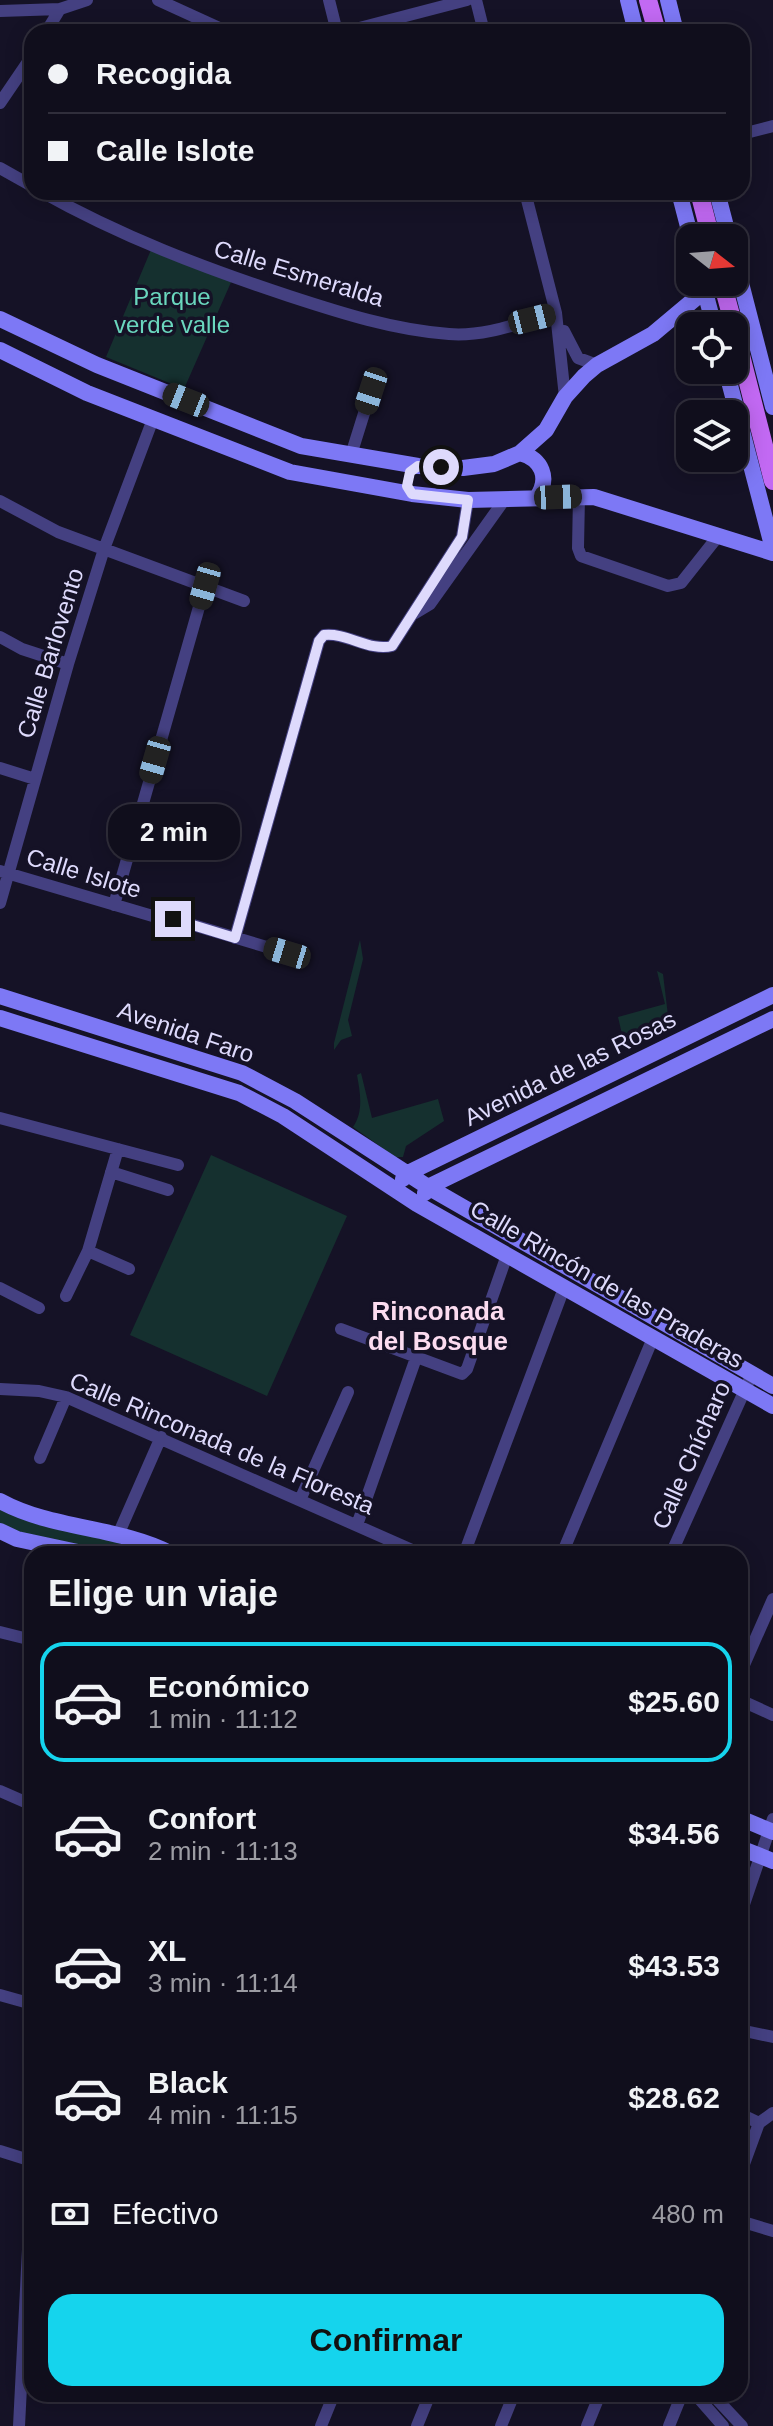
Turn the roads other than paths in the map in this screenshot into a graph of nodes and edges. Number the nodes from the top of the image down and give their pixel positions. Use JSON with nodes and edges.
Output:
{"nodes":[{"id":1,"x":87,"y":0,"type":"edge"},
{"id":2,"x":158,"y":0,"type":"edge"},
{"id":3,"x":329,"y":0,"type":"edge"},
{"id":4,"x":467,"y":0,"type":"edge"},
{"id":5,"x":476,"y":0,"type":"edge"},
{"id":6,"x":628,"y":0,"type":"edge"},
{"id":7,"x":648,"y":0,"type":"edge"},
{"id":8,"x":668,"y":0,"type":"edge"},
{"id":9,"x":60,"y":9,"type":"junction"},
{"id":10,"x":0,"y":11,"type":"edge"},
{"id":11,"x":51,"y":24,"type":"edge"},
{"id":12,"x":210,"y":24,"type":"edge"},
{"id":13,"x":335,"y":24,"type":"edge"},
{"id":14,"x":375,"y":24,"type":"edge"},
{"id":15,"x":482,"y":24,"type":"edge"},
{"id":16,"x":634,"y":24,"type":"edge"},
{"id":17,"x":655,"y":24,"type":"edge"},
{"id":18,"x":674,"y":24,"type":"edge"},
{"id":19,"x":24,"y":68,"type":"edge"},
{"id":20,"x":0,"y":103,"type":"edge"},
{"id":21,"x":773,"y":126,"type":"edge"},
{"id":22,"x":750,"y":132,"type":"edge"},
{"id":23,"x":0,"y":168,"type":"edge"},
{"id":24,"x":24,"y":182,"type":"edge"},
{"id":25,"x":56,"y":200,"type":"edge"},
{"id":26,"x":527,"y":200,"type":"edge"},
{"id":27,"x":681,"y":200,"type":"edge"},
{"id":28,"x":701,"y":200,"type":"edge"},
{"id":29,"x":719,"y":200,"type":"edge"},
{"id":30,"x":687,"y":224,"type":"edge"},
{"id":31,"x":707,"y":224,"type":"edge"},
{"id":32,"x":725,"y":224,"type":"edge"},
{"id":33,"x":695,"y":296,"type":"edge"},
{"id":34,"x":744,"y":296,"type":"edge"},
{"id":35,"x":556,"y":313,"type":"junction"},
{"id":36,"x":0,"y":319,"type":"edge"},
{"id":37,"x":0,"y":350,"type":"edge"},
{"id":38,"x":597,"y":365,"type":"junction"},
{"id":39,"x":748,"y":382,"type":"edge"},
{"id":40,"x":730,"y":384,"type":"edge"},
{"id":41,"x":371,"y":391,"type":"dead end"},
{"id":42,"x":565,"y":397,"type":"junction"},
{"id":43,"x":773,"y":407,"type":"edge"},
{"id":44,"x":153,"y":419,"type":"junction"},
{"id":45,"x":520,"y":453,"type":"junction"},
{"id":46,"x":351,"y":455,"type":"junction"},
{"id":47,"x":418,"y":466,"type":"junction"},
{"id":48,"x":773,"y":481,"type":"edge"},
{"id":49,"x":412,"y":494,"type":"junction"},
{"id":50,"x":579,"y":496,"type":"junction"},
{"id":51,"x":537,"y":497,"type":"junction"},
{"id":52,"x":505,"y":499,"type":"junction"},
{"id":53,"x":468,"y":500,"type":"junction"},
{"id":54,"x":0,"y":501,"type":"edge"},
{"id":55,"x":719,"y":535,"type":"junction"},
{"id":56,"x":104,"y":549,"type":"junction"},
{"id":57,"x":773,"y":551,"type":"edge"},
{"id":58,"x":205,"y":586,"type":"junction"},
{"id":59,"x":244,"y":601,"type":"dead end"},
{"id":60,"x":415,"y":613,"type":"junction"},
{"id":61,"x":0,"y":637,"type":"edge"},
{"id":62,"x":68,"y":664,"type":"junction"},
{"id":63,"x":0,"y":768,"type":"edge"},
{"id":64,"x":35,"y":779,"type":"junction"},
{"id":65,"x":4,"y":872,"type":"edge"},
{"id":66,"x":0,"y":903,"type":"edge"},
{"id":67,"x":114,"y":905,"type":"junction"},
{"id":68,"x":156,"y":917,"type":"dead end"},
{"id":69,"x":173,"y":919,"type":"dead end"},
{"id":70,"x":235,"y":938,"type":"junction"},
{"id":71,"x":287,"y":953,"type":"dead end"},
{"id":72,"x":773,"y":995,"type":"edge"},
{"id":73,"x":0,"y":996,"type":"edge"},
{"id":74,"x":0,"y":1018,"type":"edge"},
{"id":75,"x":773,"y":1019,"type":"edge"},
{"id":76,"x":0,"y":1118,"type":"edge"},
{"id":77,"x":513,"y":1124,"type":"junction"},
{"id":78,"x":118,"y":1149,"type":"junction"},
{"id":79,"x":482,"y":1162,"type":"junction"},
{"id":80,"x":178,"y":1165,"type":"dead end"},
{"id":81,"x":111,"y":1172,"type":"junction"},
{"id":82,"x":406,"y":1174,"type":"junction"},
{"id":83,"x":428,"y":1187,"type":"junction"},
{"id":84,"x":168,"y":1190,"type":"dead end"},
{"id":85,"x":396,"y":1191,"type":"junction"},
{"id":86,"x":417,"y":1204,"type":"junction"},
{"id":87,"x":88,"y":1251,"type":"junction"},
{"id":88,"x":507,"y":1255,"type":"junction"},
{"id":89,"x":129,"y":1269,"type":"dead end"},
{"id":90,"x":0,"y":1288,"type":"edge"},
{"id":91,"x":564,"y":1288,"type":"junction"},
{"id":92,"x":66,"y":1296,"type":"dead end"},
{"id":93,"x":39,"y":1308,"type":"dead end"},
{"id":94,"x":341,"y":1329,"type":"dead end"},
{"id":95,"x":653,"y":1338,"type":"junction"},
{"id":96,"x":416,"y":1358,"type":"junction"},
{"id":97,"x":748,"y":1382,"type":"junction"},
{"id":98,"x":773,"y":1386,"type":"edge"},
{"id":99,"x":0,"y":1389,"type":"edge"},
{"id":100,"x":348,"y":1392,"type":"dead end"},
{"id":101,"x":66,"y":1397,"type":"junction"},
{"id":102,"x":773,"y":1406,"type":"edge"},
{"id":103,"x":161,"y":1437,"type":"junction"},
{"id":104,"x":40,"y":1458,"type":"dead end"},
{"id":105,"x":300,"y":1500,"type":"junction"},
{"id":106,"x":0,"y":1501,"type":"edge"},
{"id":107,"x":357,"y":1525,"type":"junction"},
{"id":108,"x":0,"y":1531,"type":"edge"},
{"id":109,"x":118,"y":1535,"type":"junction"},
{"id":110,"x":49,"y":1546,"type":"edge"},
{"id":111,"x":149,"y":1546,"type":"edge"},
{"id":112,"x":403,"y":1546,"type":"edge"},
{"id":113,"x":467,"y":1546,"type":"edge"},
{"id":114,"x":565,"y":1546,"type":"edge"},
{"id":115,"x":675,"y":1546,"type":"edge"},
{"id":116,"x":773,"y":1599,"type":"edge"},
{"id":117,"x":0,"y":1632,"type":"edge"},
{"id":118,"x":24,"y":1638,"type":"edge"},
{"id":119,"x":748,"y":1656,"type":"edge"},
{"id":120,"x":748,"y":1704,"type":"edge"},
{"id":121,"x":773,"y":1715,"type":"edge"},
{"id":122,"x":0,"y":1791,"type":"edge"},
{"id":123,"x":24,"y":1802,"type":"edge"},
{"id":124,"x":748,"y":1820,"type":"edge"},
{"id":125,"x":771,"y":1827,"type":"edge"},
{"id":126,"x":766,"y":1858,"type":"edge"},
{"id":127,"x":748,"y":1898,"type":"edge"},
{"id":128,"x":0,"y":1995,"type":"edge"},
{"id":129,"x":24,"y":2002,"type":"edge"},
{"id":130,"x":748,"y":2032,"type":"edge"},
{"id":131,"x":773,"y":2037,"type":"edge"},
{"id":132,"x":773,"y":2113,"type":"edge"},
{"id":133,"x":748,"y":2118,"type":"edge"},
{"id":134,"x":759,"y":2123,"type":"junction"},
{"id":135,"x":0,"y":2151,"type":"edge"},
{"id":136,"x":748,"y":2153,"type":"edge"},
{"id":137,"x":24,"y":2158,"type":"edge"},
{"id":138,"x":748,"y":2223,"type":"edge"},
{"id":139,"x":773,"y":2231,"type":"edge"},
{"id":140,"x":24,"y":2328,"type":"edge"},
{"id":141,"x":331,"y":2402,"type":"edge"},
{"id":142,"x":427,"y":2402,"type":"edge"},
{"id":143,"x":511,"y":2402,"type":"edge"},
{"id":144,"x":597,"y":2402,"type":"edge"},
{"id":145,"x":679,"y":2402,"type":"edge"},
{"id":146,"x":702,"y":2402,"type":"edge"},
{"id":147,"x":720,"y":2402,"type":"edge"},
{"id":148,"x":19,"y":2426,"type":"edge"},
{"id":149,"x":321,"y":2426,"type":"edge"},
{"id":150,"x":417,"y":2426,"type":"edge"},
{"id":151,"x":501,"y":2426,"type":"edge"},
{"id":152,"x":587,"y":2426,"type":"edge"},
{"id":153,"x":669,"y":2426,"type":"edge"},
{"id":154,"x":723,"y":2426,"type":"edge"},
{"id":155,"x":742,"y":2426,"type":"edge"}],
"edges":[{"from":1,"to":9,"type":"street"},
{"from":2,"to":12,"type":"street"},
{"from":3,"to":13,"type":"street"},
{"from":4,"to":14,"type":"street"},
{"from":5,"to":15,"type":"street"},
{"from":6,"to":16,"type":"street"},
{"from":7,"to":17,"type":"main road"},
{"from":8,"to":18,"type":"street"},
{"from":9,"to":10,"type":"street"},
{"from":9,"to":11,"type":"street"},
{"from":19,"to":20,"type":"street"},
{"from":21,"to":22,"type":"street"},
{"from":23,"to":24,"type":"street"},
{"from":25,"to":35,"type":"street","name":"Calle Esmeralda"},
{"from":26,"to":35,"type":"street"},
{"from":27,"to":30,"type":"street"},
{"from":28,"to":31,"type":"main road"},
{"from":29,"to":32,"type":"street"},
{"from":33,"to":38,"type":"street"},
{"from":34,"to":43,"type":"street"},
{"from":35,"to":38,"type":"street"},
{"from":35,"to":42,"type":"street"},
{"from":36,"to":46,"type":"street"},
{"from":37,"to":44,"type":"street"},
{"from":38,"to":42,"type":"street"},
{"from":39,"to":48,"type":"main road"},
{"from":40,"to":57,"type":"street"},
{"from":41,"to":46,"type":"street"},
{"from":42,"to":45,"type":"street"},
{"from":44,"to":49,"type":"street"},
{"from":44,"to":56,"type":"street","name":"Calle Barlovento"},
{"from":45,"to":47,"type":"street"},
{"from":45,"to":51,"type":"street"},
{"from":46,"to":47,"type":"street"},
{"from":47,"to":49,"type":"street"},
{"from":49,"to":53,"type":"street"},
{"from":50,"to":51,"type":"street"},
{"from":50,"to":55,"type":"street"},
{"from":50,"to":55,"type":"street"},
{"from":51,"to":52,"type":"street"},
{"from":52,"to":53,"type":"street"},
{"from":52,"to":60,"type":"street"},
{"from":53,"to":60,"type":"street"},
{"from":54,"to":56,"type":"street"},
{"from":55,"to":57,"type":"street"},
{"from":56,"to":58,"type":"street"},
{"from":56,"to":62,"type":"street","name":"Calle Barlovento"},
{"from":58,"to":59,"type":"street"},
{"from":58,"to":67,"type":"street"},
{"from":60,"to":70,"type":"street"},
{"from":61,"to":62,"type":"street"},
{"from":62,"to":64,"type":"street","name":"Calle Barlovento"},
{"from":63,"to":64,"type":"street"},
{"from":64,"to":65,"type":"street","name":"Calle Barlovento"},
{"from":65,"to":66,"type":"street","name":"Calle Barlovento"},
{"from":65,"to":67,"type":"street","name":"Calle Islote"},
{"from":67,"to":68,"type":"street","name":"Calle Islote"},
{"from":69,"to":70,"type":"street"},
{"from":70,"to":71,"type":"street"},
{"from":72,"to":77,"type":"street","name":"Avenida de las Rosas"},
{"from":73,"to":82,"type":"street","name":"Avenida Faro"},
{"from":74,"to":85,"type":"street","name":"Avenida Faro"},
{"from":75,"to":79,"type":"street","name":"Avenida de las Rosas"},
{"from":76,"to":78,"type":"street"},
{"from":77,"to":79,"type":"street"},
{"from":77,"to":82,"type":"street","name":"Avenida de las Rosas"},
{"from":78,"to":80,"type":"street"},
{"from":78,"to":81,"type":"street"},
{"from":79,"to":83,"type":"street","name":"Avenida de las Rosas"},
{"from":81,"to":84,"type":"street"},
{"from":81,"to":87,"type":"street"},
{"from":82,"to":83,"type":"street","name":"Avenida Faro"},
{"from":82,"to":85,"type":"street"},
{"from":83,"to":86,"type":"street"},
{"from":83,"to":97,"type":"street","name":"Calle Rincón de las Praderas"},
{"from":85,"to":86,"type":"street","name":"Avenida Faro"},
{"from":86,"to":88,"type":"street","name":"Calle Rincón de las Praderas"},
{"from":87,"to":89,"type":"street"},
{"from":87,"to":92,"type":"street"},
{"from":88,"to":91,"type":"street","name":"Calle Rincón de las Praderas"},
{"from":88,"to":96,"type":"street"},
{"from":90,"to":93,"type":"street"},
{"from":91,"to":95,"type":"street","name":"Calle Rincón de las Praderas"},
{"from":91,"to":113,"type":"street"},
{"from":94,"to":96,"type":"street"},
{"from":95,"to":97,"type":"street","name":"Calle Rincón de las Praderas"},
{"from":95,"to":114,"type":"street"},
{"from":96,"to":107,"type":"street"},
{"from":97,"to":98,"type":"street","name":"Calle Rincón de las Praderas"},
{"from":97,"to":102,"type":"street","name":"Calle Rincón de las Praderas"},
{"from":97,"to":115,"type":"street","name":"Calle Chícharo"},
{"from":99,"to":101,"type":"street","name":"Calle Rinconada de la Floresta"},
{"from":100,"to":105,"type":"street"},
{"from":101,"to":103,"type":"street","name":"Calle Rinconada de la Floresta"},
{"from":101,"to":104,"type":"street"},
{"from":103,"to":105,"type":"street","name":"Calle Rinconada de la Floresta"},
{"from":103,"to":109,"type":"street"},
{"from":105,"to":107,"type":"street","name":"Calle Rinconada de la Floresta"},
{"from":106,"to":109,"type":"street"},
{"from":107,"to":112,"type":"street","name":"Calle Rinconada de la Floresta"},
{"from":108,"to":110,"type":"street"},
{"from":109,"to":111,"type":"street"},
{"from":116,"to":119,"type":"street"},
{"from":117,"to":118,"type":"street"},
{"from":120,"to":121,"type":"street"},
{"from":122,"to":123,"type":"street"},
{"from":124,"to":125,"type":"street"},
{"from":125,"to":126,"type":"street"},
{"from":126,"to":127,"type":"street"},
{"from":128,"to":129,"type":"street"},
{"from":130,"to":131,"type":"street"},
{"from":132,"to":134,"type":"street"},
{"from":133,"to":134,"type":"street"},
{"from":134,"to":136,"type":"street"},
{"from":135,"to":137,"type":"street"},
{"from":138,"to":139,"type":"street"},
{"from":140,"to":148,"type":"street"},
{"from":141,"to":149,"type":"street"},
{"from":142,"to":150,"type":"street"},
{"from":143,"to":151,"type":"street"},
{"from":144,"to":152,"type":"street"},
{"from":145,"to":153,"type":"street"},
{"from":146,"to":154,"type":"street"},
{"from":147,"to":155,"type":"street"}]}
